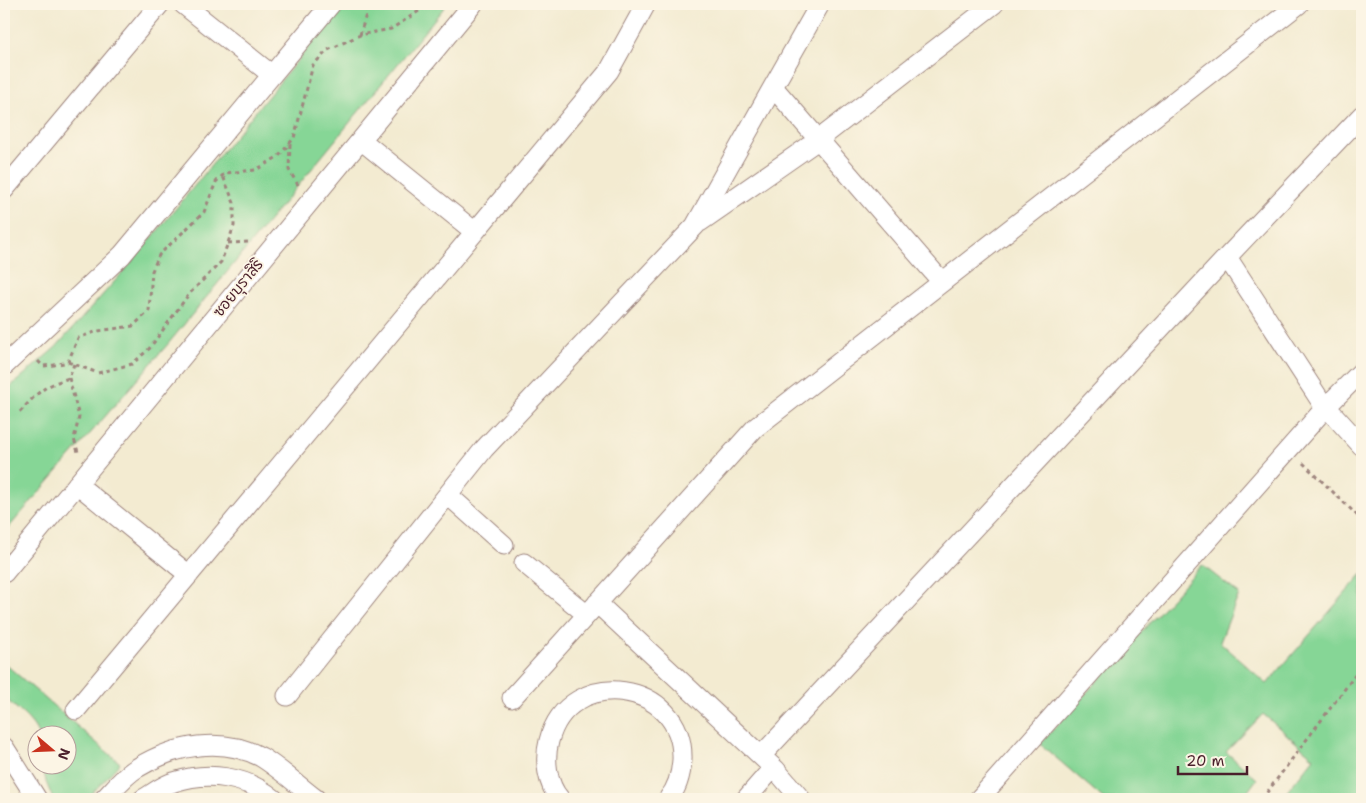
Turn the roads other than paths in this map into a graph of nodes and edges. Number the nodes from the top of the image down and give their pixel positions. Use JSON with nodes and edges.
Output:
{"nodes":[{"id":1,"x":160,"y":4,"type":"edge"},
{"id":2,"x":183,"y":4,"type":"edge"},
{"id":3,"x":331,"y":4,"type":"edge"},
{"id":4,"x":473,"y":4,"type":"edge"},
{"id":5,"x":646,"y":4,"type":"edge"},
{"id":6,"x":820,"y":4,"type":"edge"},
{"id":7,"x":994,"y":4,"type":"edge"},
{"id":8,"x":1300,"y":4,"type":"edge"},
{"id":9,"x":272,"y":75,"type":"junction"},
{"id":10,"x":773,"y":87,"type":"junction"},
{"id":11,"x":1362,"y":114,"type":"edge"},
{"id":12,"x":361,"y":140,"type":"junction"},
{"id":13,"x":818,"y":140,"type":"junction"},
{"id":14,"x":4,"y":190,"type":"edge"},
{"id":15,"x":695,"y":226,"type":"junction"},
{"id":16,"x":475,"y":232,"type":"junction"},
{"id":17,"x":1227,"y":257,"type":"junction"},
{"id":18,"x":942,"y":282,"type":"junction"},
{"id":19,"x":4,"y":366,"type":"edge"},
{"id":20,"x":1362,"y":371,"type":"edge"},
{"id":21,"x":1326,"y":407,"type":"junction"},
{"id":22,"x":1362,"y":446,"type":"edge"},
{"id":23,"x":81,"y":479,"type":"junction"},
{"id":24,"x":448,"y":495,"type":"junction"},
{"id":25,"x":504,"y":545,"type":"dead end"},
{"id":26,"x":524,"y":564,"type":"dead end"},
{"id":27,"x":4,"y":573,"type":"edge"},
{"id":28,"x":189,"y":575,"type":"junction"},
{"id":29,"x":591,"y":609,"type":"junction"},
{"id":30,"x":681,"y":682,"type":"junction"},
{"id":31,"x":287,"y":696,"type":"dead end"},
{"id":32,"x":512,"y":698,"type":"dead end"},
{"id":33,"x":662,"y":709,"type":"junction"},
{"id":34,"x":76,"y":710,"type":"dead end"},
{"id":35,"x":4,"y":747,"type":"edge"},
{"id":36,"x":767,"y":762,"type":"junction"},
{"id":37,"x":37,"y":799,"type":"edge"},
{"id":38,"x":104,"y":799,"type":"edge"},
{"id":39,"x":143,"y":799,"type":"edge"},
{"id":40,"x":274,"y":799,"type":"edge"},
{"id":41,"x":316,"y":799,"type":"edge"},
{"id":42,"x":560,"y":799,"type":"edge"},
{"id":43,"x":668,"y":799,"type":"edge"},
{"id":44,"x":746,"y":799,"type":"edge"},
{"id":45,"x":801,"y":799,"type":"edge"},
{"id":46,"x":979,"y":799,"type":"edge"}],
"edges":[{"from":1,"to":14,"type":"street"},
{"from":2,"to":9,"type":"street"},
{"from":3,"to":9,"type":"street"},
{"from":4,"to":12,"type":"street","name":"ซอยบุราสิริ"},
{"from":5,"to":16,"type":"street"},
{"from":6,"to":10,"type":"street"},
{"from":7,"to":13,"type":"street"},
{"from":8,"to":18,"type":"street"},
{"from":9,"to":19,"type":"street"},
{"from":10,"to":13,"type":"street"},
{"from":10,"to":15,"type":"street"},
{"from":11,"to":17,"type":"street"},
{"from":12,"to":16,"type":"street"},
{"from":12,"to":23,"type":"street","name":"ซอยบุราสิริ"},
{"from":13,"to":15,"type":"street"},
{"from":13,"to":18,"type":"street"},
{"from":15,"to":24,"type":"street"},
{"from":16,"to":28,"type":"street"},
{"from":17,"to":21,"type":"street"},
{"from":17,"to":36,"type":"street"},
{"from":18,"to":29,"type":"street"},
{"from":20,"to":21,"type":"street"},
{"from":21,"to":22,"type":"street"},
{"from":21,"to":46,"type":"street"},
{"from":23,"to":27,"type":"street","name":"ซอยบุราสิริ"},
{"from":23,"to":28,"type":"street"},
{"from":24,"to":25,"type":"street"},
{"from":24,"to":31,"type":"street"},
{"from":26,"to":29,"type":"street"},
{"from":28,"to":34,"type":"street"},
{"from":29,"to":30,"type":"street"},
{"from":29,"to":32,"type":"street"},
{"from":30,"to":33,"type":"street"},
{"from":30,"to":36,"type":"street"},
{"from":33,"to":42,"type":"street"},
{"from":33,"to":43,"type":"street"},
{"from":35,"to":37,"type":"street"},
{"from":36,"to":44,"type":"street"},
{"from":36,"to":45,"type":"street"},
{"from":38,"to":41,"type":"street"},
{"from":39,"to":40,"type":"street"}]}
